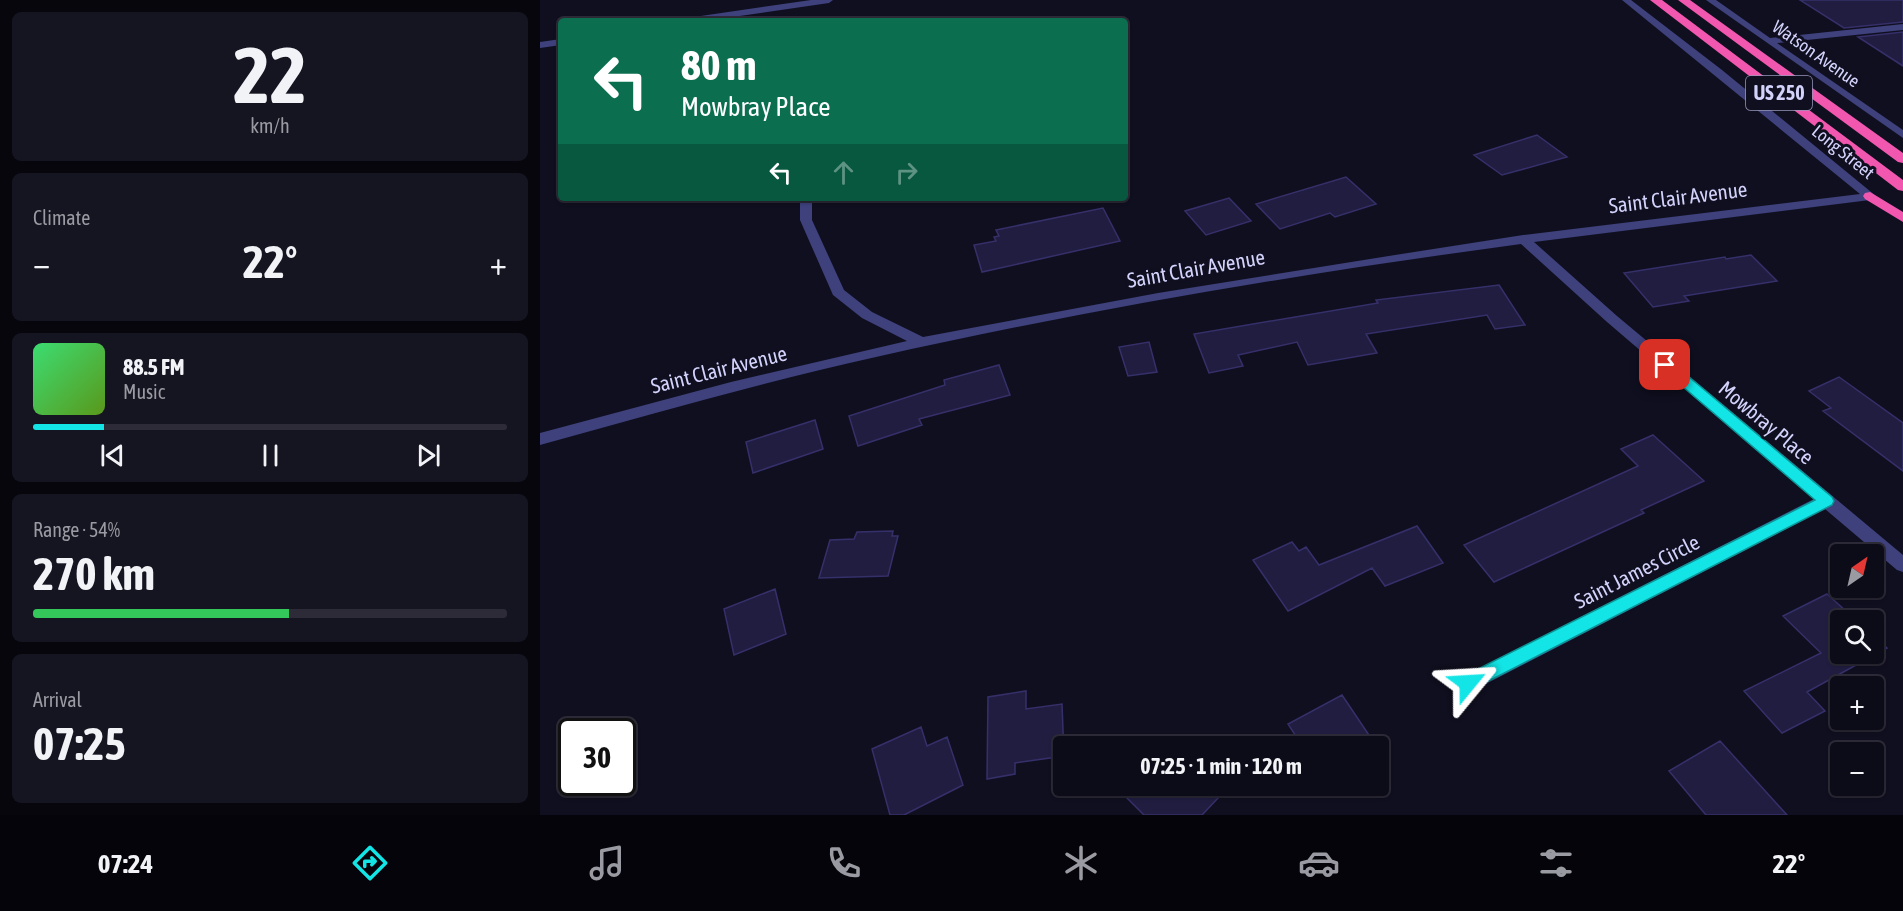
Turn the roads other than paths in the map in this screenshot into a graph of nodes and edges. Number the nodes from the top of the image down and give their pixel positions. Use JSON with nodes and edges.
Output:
{"nodes":[{"id":1,"x":829,"y":0,"type":"edge"},
{"id":2,"x":1626,"y":0,"type":"edge"},
{"id":3,"x":1655,"y":0,"type":"edge"},
{"id":4,"x":1683,"y":0,"type":"edge"},
{"id":5,"x":1710,"y":0,"type":"edge"},
{"id":6,"x":707,"y":18,"type":"edge"},
{"id":7,"x":1903,"y":27,"type":"edge"},
{"id":8,"x":1768,"y":41,"type":"junction"},
{"id":9,"x":558,"y":42,"type":"edge"},
{"id":10,"x":540,"y":45,"type":"edge"},
{"id":11,"x":1903,"y":135,"type":"edge"},
{"id":12,"x":1903,"y":159,"type":"edge"},
{"id":13,"x":1903,"y":187,"type":"edge"},
{"id":14,"x":1870,"y":196,"type":"junction"},
{"id":15,"x":806,"y":201,"type":"edge"},
{"id":16,"x":1903,"y":218,"type":"edge"},
{"id":17,"x":1523,"y":239,"type":"junction"},
{"id":18,"x":921,"y":342,"type":"junction"},
{"id":19,"x":540,"y":439,"type":"edge"},
{"id":20,"x":1826,"y":501,"type":"junction"},
{"id":21,"x":1903,"y":565,"type":"edge"},
{"id":22,"x":1468,"y":683,"type":"dead end"}],
"edges":[{"from":1,"to":6,"type":"street"},
{"from":2,"to":14,"type":"street","name":"Long Street"},
{"from":3,"to":13,"type":"highway","number":"US 250"},
{"from":4,"to":12,"type":"highway","number":"US 250"},
{"from":5,"to":8,"type":"street","name":"Watson Avenue"},
{"from":7,"to":8,"type":"street"},
{"from":8,"to":11,"type":"street","name":"Watson Avenue"},
{"from":9,"to":10,"type":"street"},
{"from":14,"to":16,"type":"highway"},
{"from":14,"to":17,"type":"street","name":"Saint Clair Avenue"},
{"from":15,"to":18,"type":"street"},
{"from":17,"to":18,"type":"street","name":"Saint Clair Avenue"},
{"from":17,"to":20,"type":"street","name":"Mowbray Place"},
{"from":18,"to":19,"type":"street","name":"Saint Clair Avenue"},
{"from":20,"to":21,"type":"street","name":"Mowbray Place"},
{"from":20,"to":22,"type":"street","name":"Saint James Circle"}]}
